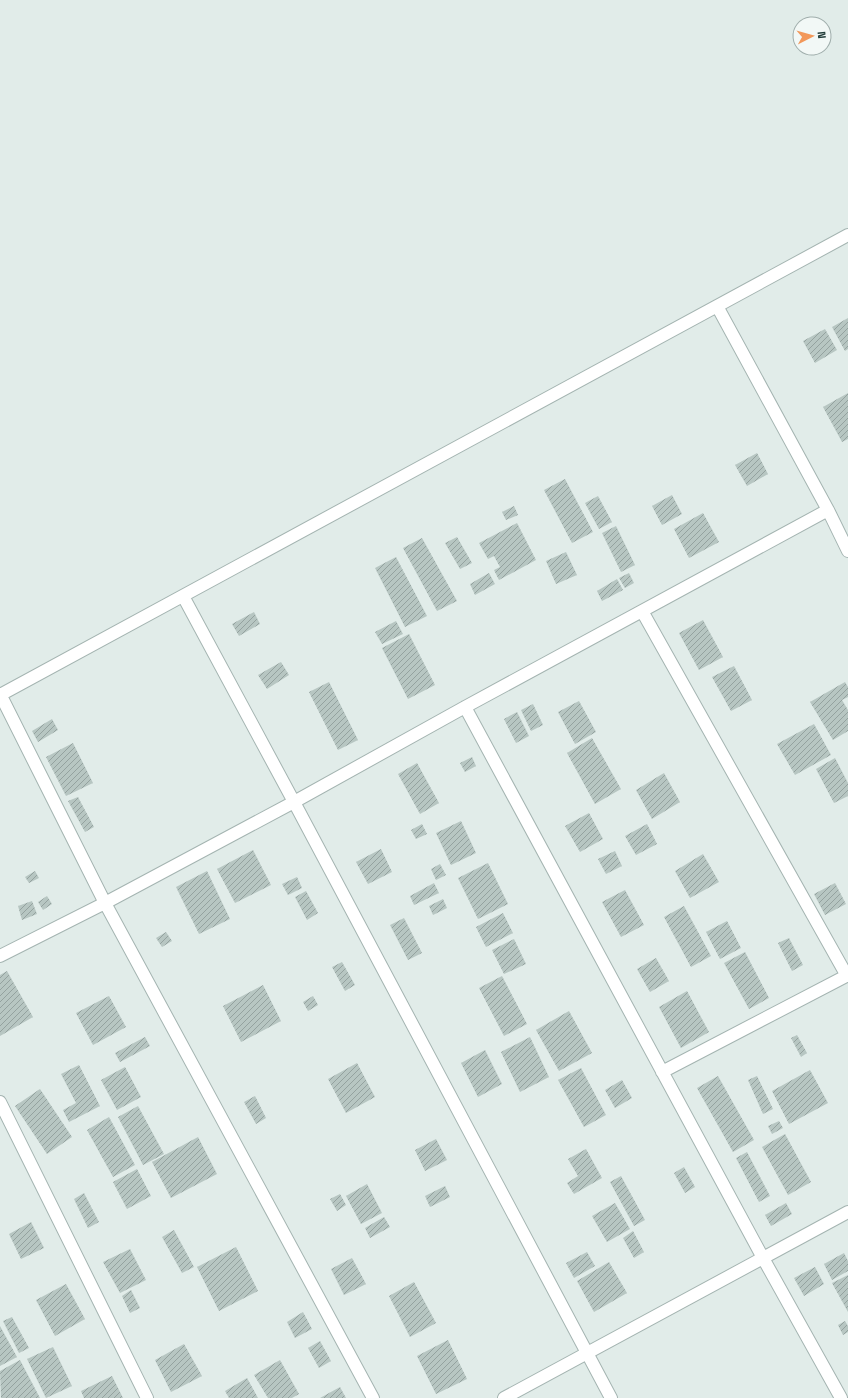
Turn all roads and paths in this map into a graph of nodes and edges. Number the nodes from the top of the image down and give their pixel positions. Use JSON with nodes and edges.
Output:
{"nodes":[{"id":1,"x":848,"y":235,"type":"edge"},
{"id":2,"x":717,"y":306,"type":"junction"},
{"id":3,"x":828,"y":510,"type":"junction"},
{"id":4,"x":848,"y":551,"type":"edge"},
{"id":5,"x":183,"y":596,"type":"junction"},
{"id":6,"x":642,"y":611,"type":"junction"},
{"id":7,"x":0,"y":695,"type":"edge"},
{"id":8,"x":465,"y":707,"type":"junction"},
{"id":9,"x":294,"y":802,"type":"junction"},
{"id":10,"x":105,"y":903,"type":"junction"},
{"id":11,"x":0,"y":956,"type":"edge"},
{"id":12,"x":847,"y":975,"type":"edge"},
{"id":13,"x":662,"y":1072,"type":"junction"},
{"id":14,"x":0,"y":1102,"type":"edge"},
{"id":15,"x":848,"y":1212,"type":"edge"},
{"id":16,"x":763,"y":1258,"type":"junction"},
{"id":17,"x":587,"y":1353,"type":"junction"},
{"id":18,"x":147,"y":1398,"type":"edge"},
{"id":19,"x":373,"y":1398,"type":"edge"},
{"id":20,"x":504,"y":1398,"type":"edge"},
{"id":21,"x":611,"y":1398,"type":"edge"},
{"id":22,"x":841,"y":1398,"type":"edge"}],
"edges":[{"from":1,"to":2,"type":"street"},
{"from":2,"to":3,"type":"street"},
{"from":2,"to":5,"type":"street"},
{"from":3,"to":4,"type":"street"},
{"from":3,"to":6,"type":"street"},
{"from":5,"to":7,"type":"street"},
{"from":5,"to":9,"type":"street"},
{"from":6,"to":8,"type":"street"},
{"from":6,"to":12,"type":"street"},
{"from":7,"to":10,"type":"street"},
{"from":8,"to":9,"type":"street"},
{"from":8,"to":13,"type":"street"},
{"from":9,"to":10,"type":"street"},
{"from":9,"to":17,"type":"street"},
{"from":10,"to":11,"type":"street"},
{"from":10,"to":19,"type":"street"},
{"from":12,"to":13,"type":"street"},
{"from":13,"to":16,"type":"street"},
{"from":14,"to":18,"type":"street"},
{"from":15,"to":16,"type":"street"},
{"from":16,"to":17,"type":"street"},
{"from":16,"to":22,"type":"street"},
{"from":17,"to":20,"type":"street"},
{"from":17,"to":21,"type":"street"}]}
